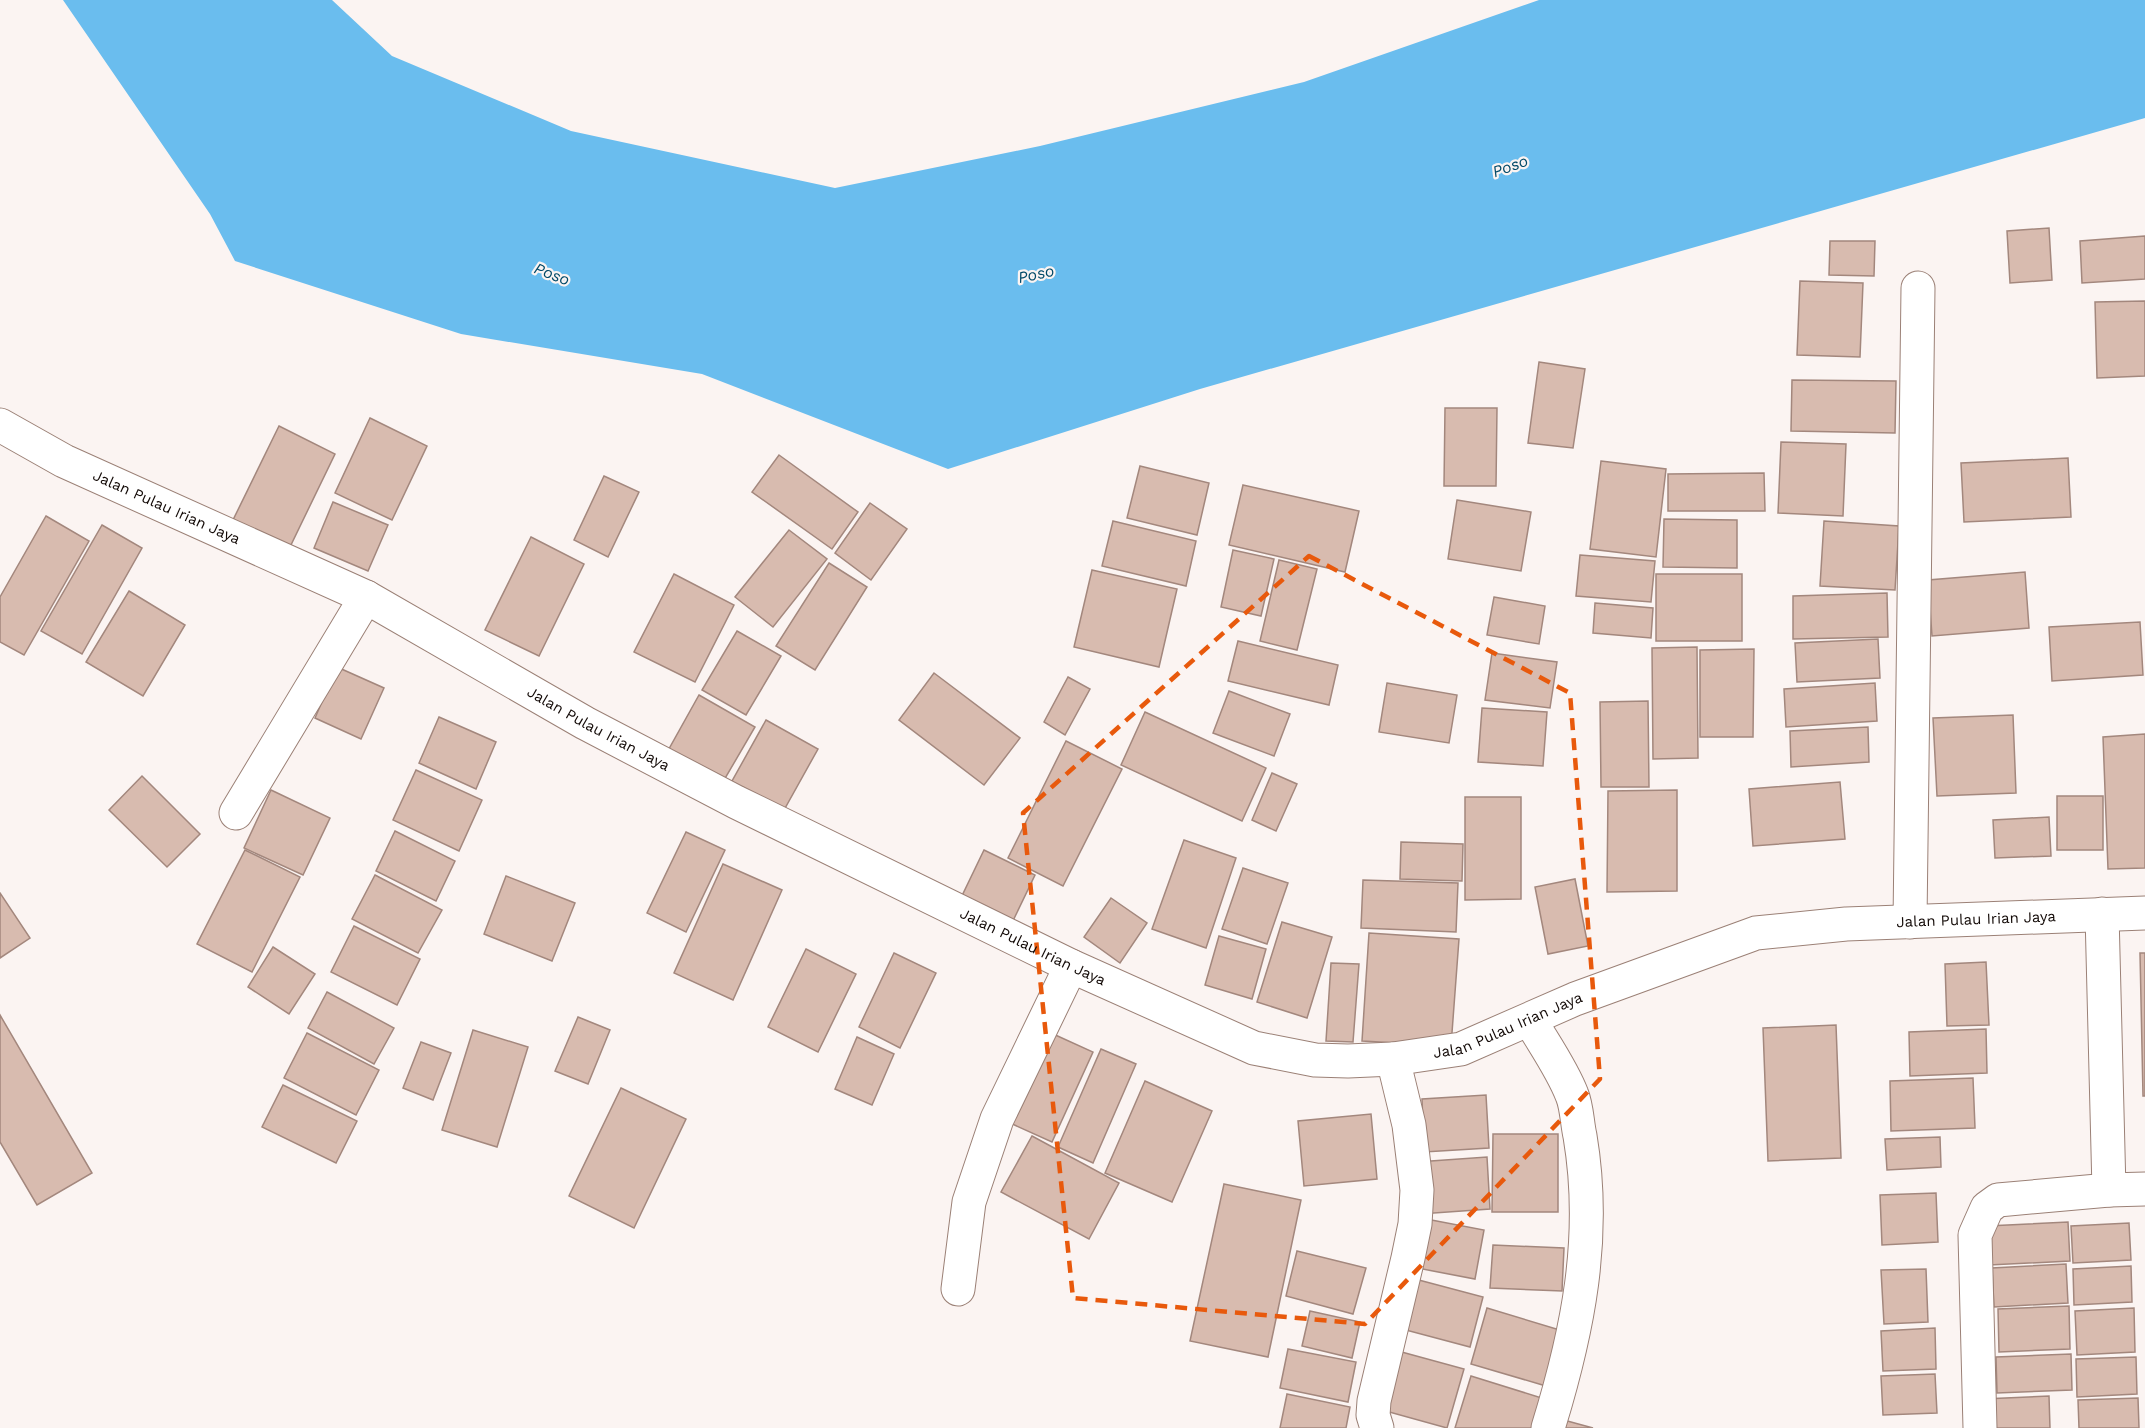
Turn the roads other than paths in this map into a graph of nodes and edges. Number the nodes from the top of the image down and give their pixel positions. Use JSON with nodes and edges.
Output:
{"nodes":[{"id":1,"x":1918,"y":288,"type":"dead end"},
{"id":2,"x":0,"y":425,"type":"edge"},
{"id":3,"x":366,"y":597,"type":"junction"},
{"id":4,"x":236,"y":813,"type":"dead end"},
{"id":5,"x":2102,"y":914,"type":"junction"},
{"id":6,"x":2145,"y":914,"type":"edge"},
{"id":7,"x":1910,"y":922,"type":"junction"},
{"id":8,"x":1071,"y":966,"type":"junction"},
{"id":9,"x":1530,"y":1020,"type":"junction"},
{"id":10,"x":1392,"y":1059,"type":"junction"},
{"id":11,"x":2145,"y":1189,"type":"edge"},
{"id":12,"x":2109,"y":1190,"type":"junction"},
{"id":13,"x":958,"y":1289,"type":"dead end"},
{"id":14,"x":1377,"y":1428,"type":"edge"},
{"id":15,"x":1548,"y":1428,"type":"edge"},
{"id":16,"x":1980,"y":1428,"type":"edge"}],
"edges":[{"from":1,"to":7,"type":"street"},
{"from":2,"to":3,"type":"street","name":"Jalan Pulau Irian Jaya"},
{"from":3,"to":4,"type":"street"},
{"from":3,"to":8,"type":"street","name":"Jalan Pulau Irian Jaya"},
{"from":5,"to":6,"type":"street","name":"Jalan Pulau Irian Jaya"},
{"from":5,"to":7,"type":"street","name":"Jalan Pulau Irian Jaya"},
{"from":5,"to":12,"type":"street"},
{"from":7,"to":9,"type":"street","name":"Jalan Pulau Irian Jaya"},
{"from":8,"to":10,"type":"street","name":"Jalan Pulau Irian Jaya"},
{"from":8,"to":13,"type":"street"},
{"from":9,"to":10,"type":"street","name":"Jalan Pulau Irian Jaya"},
{"from":9,"to":15,"type":"street"},
{"from":10,"to":14,"type":"street"},
{"from":11,"to":12,"type":"street"},
{"from":12,"to":16,"type":"street"}]}
